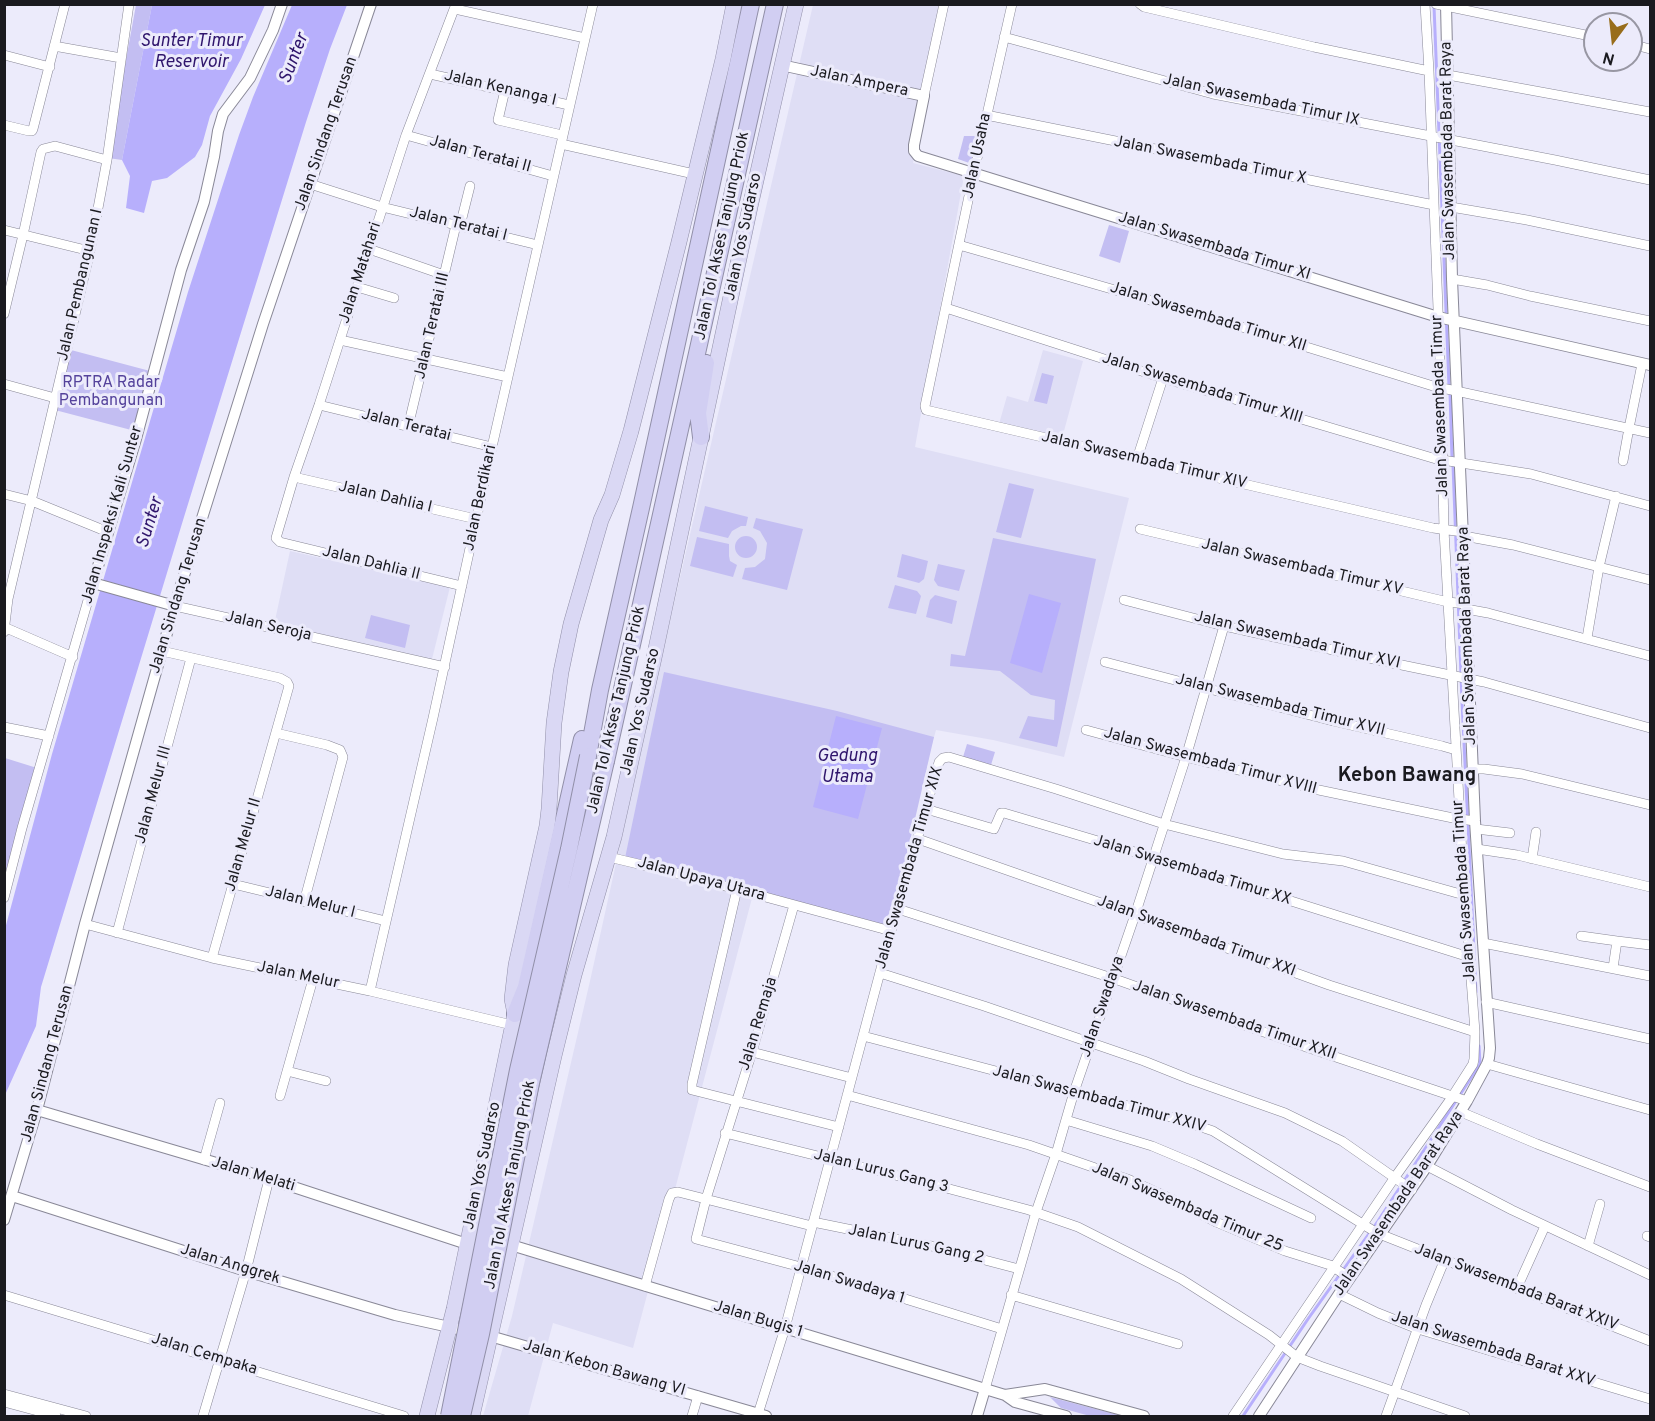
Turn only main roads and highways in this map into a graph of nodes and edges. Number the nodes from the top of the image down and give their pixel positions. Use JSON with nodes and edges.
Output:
{"nodes":[{"id":1,"x":734,"y":4,"type":"edge"},
{"id":2,"x":751,"y":4,"type":"edge"},
{"id":3,"x":774,"y":4,"type":"edge"},
{"id":4,"x":796,"y":4,"type":"edge"},
{"id":5,"x":768,"y":32,"type":"junction"},
{"id":6,"x":700,"y":438,"type":"junction"},
{"id":7,"x":584,"y":755,"type":"junction"},
{"id":8,"x":513,"y":1019,"type":"junction"},
{"id":9,"x":499,"y":1089,"type":"junction"},
{"id":10,"x":543,"y":1103,"type":"junction"},
{"id":11,"x":490,"y":1132,"type":"junction"},
{"id":12,"x":534,"y":1144,"type":"junction"},
{"id":13,"x":435,"y":1384,"type":"junction"},
{"id":14,"x":477,"y":1394,"type":"junction"},
{"id":15,"x":428,"y":1416,"type":"edge"},
{"id":16,"x":449,"y":1416,"type":"edge"},
{"id":17,"x":462,"y":1416,"type":"edge"},
{"id":18,"x":472,"y":1416,"type":"edge"}],
"edges":[{"from":1,"to":8,"type":"highway","name":"Jalan Yos Sudarso"},
{"from":2,"to":7,"type":"highway","name":"Jalan Tol Akses Tanjung Priok"},
{"from":3,"to":5,"type":"highway","name":"Jalan Tol Akses Tanjung Priok"},
{"from":4,"to":6,"type":"highway","name":"Jalan Yos Sudarso"},
{"from":5,"to":6,"type":"highway"},
{"from":5,"to":17,"type":"highway","name":"Jalan Tol Akses Tanjung Priok","bridge":true},
{"from":6,"to":10,"type":"highway","name":"Jalan Yos Sudarso"},
{"from":7,"to":8,"type":"highway"},
{"from":7,"to":16,"type":"highway","name":"Jalan Tol Akses Tanjung Priok","bridge":true},
{"from":8,"to":9,"type":"highway","name":"Jalan Yos Sudarso"},
{"from":9,"to":10,"type":"highway"},
{"from":9,"to":11,"type":"highway","name":"Jalan Yos Sudarso"},
{"from":10,"to":12,"type":"highway","name":"Jalan Yos Sudarso"},
{"from":11,"to":12,"type":"highway"},
{"from":11,"to":13,"type":"highway","name":"Jalan Yos Sudarso"},
{"from":12,"to":14,"type":"highway","name":"Jalan Yos Sudarso"},
{"from":13,"to":14,"type":"highway"},
{"from":13,"to":15,"type":"highway","name":"Jalan Yos Sudarso"},
{"from":14,"to":18,"type":"highway","name":"Jalan Yos Sudarso"}]}
